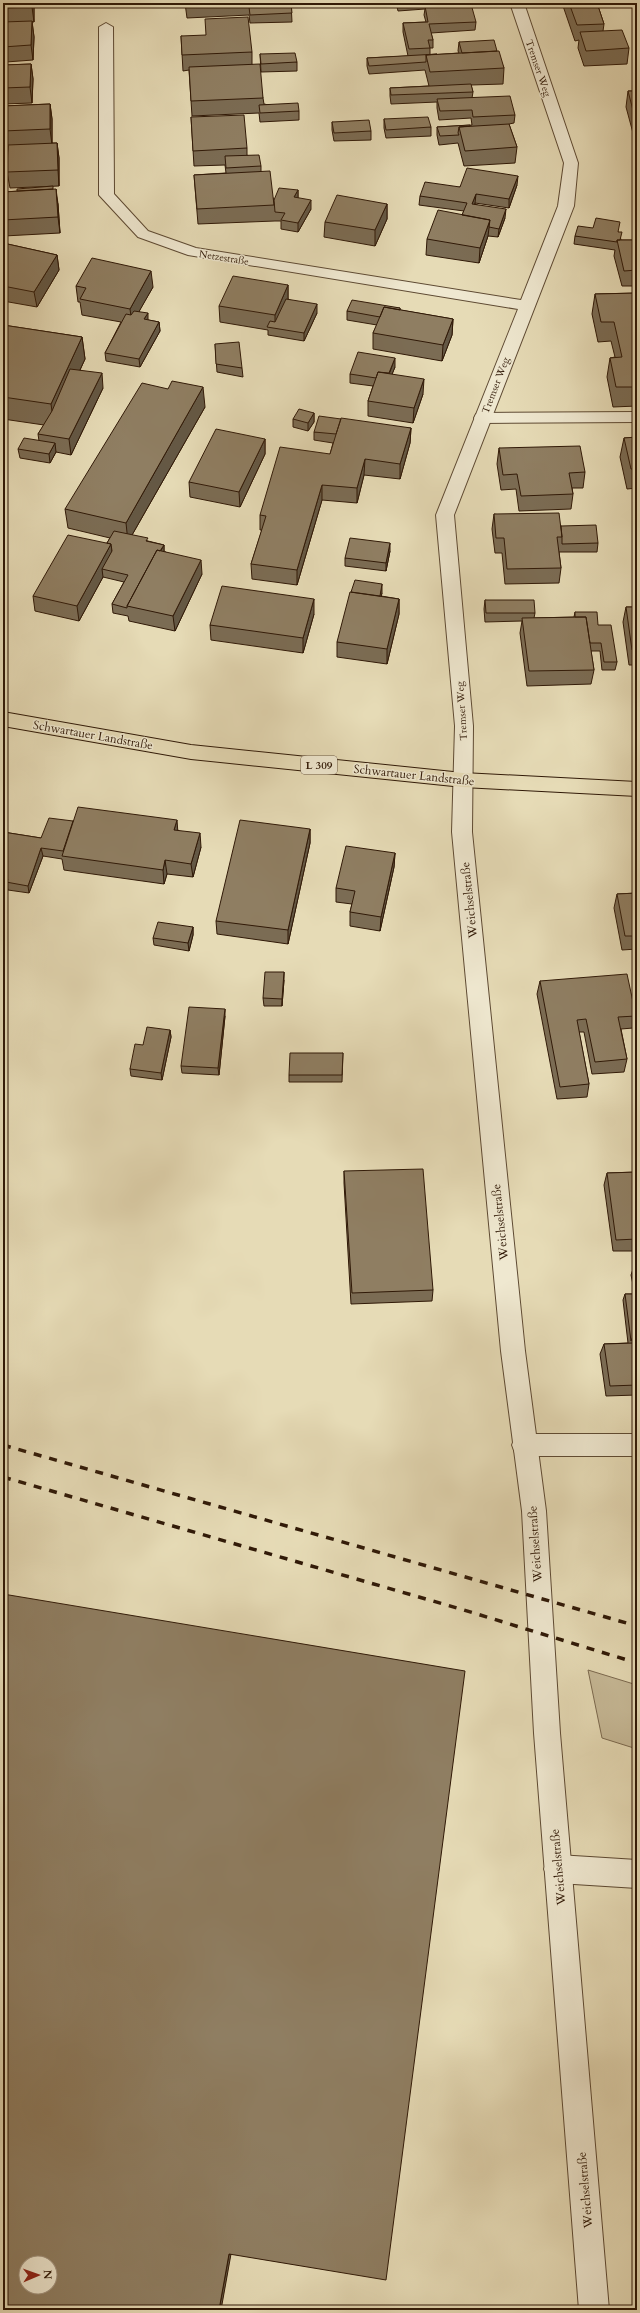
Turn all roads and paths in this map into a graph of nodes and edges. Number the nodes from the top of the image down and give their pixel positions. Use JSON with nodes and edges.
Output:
{"nodes":[{"id":1,"x":517,"y":3,"type":"edge"},
{"id":2,"x":106,"y":27,"type":"dead end"},
{"id":3,"x":526,"y":306,"type":"junction"},
{"id":4,"x":637,"y":417,"type":"edge"},
{"id":5,"x":482,"y":418,"type":"junction"},
{"id":6,"x":3,"y":719,"type":"edge"},
{"id":7,"x":463,"y":780,"type":"junction"},
{"id":8,"x":637,"y":789,"type":"edge"},
{"id":9,"x":524,"y":1445,"type":"junction"},
{"id":10,"x":637,"y":1445,"type":"edge"},
{"id":11,"x":558,"y":1869,"type":"junction"},
{"id":12,"x":637,"y":1874,"type":"edge"},
{"id":13,"x":594,"y":2310,"type":"edge"}],
"edges":[{"from":1,"to":3,"type":"street","name":"Tremser Weg"},
{"from":2,"to":3,"type":"street","name":"Netzestraße"},
{"from":3,"to":5,"type":"street","name":"Tremser Weg"},
{"from":4,"to":5,"type":"street"},
{"from":5,"to":7,"type":"street","name":"Tremser Weg"},
{"from":6,"to":7,"type":"main road","name":"Schwartauer Landstraße","number":"L 309"},
{"from":7,"to":8,"type":"main road","name":"Schwartauer Landstraße","number":"L 309"},
{"from":7,"to":9,"type":"street","name":"Weichselstraße"},
{"from":9,"to":10,"type":"street"},
{"from":9,"to":11,"type":"street","name":"Weichselstraße"},
{"from":11,"to":12,"type":"street"},
{"from":11,"to":13,"type":"street","name":"Weichselstraße"}]}
